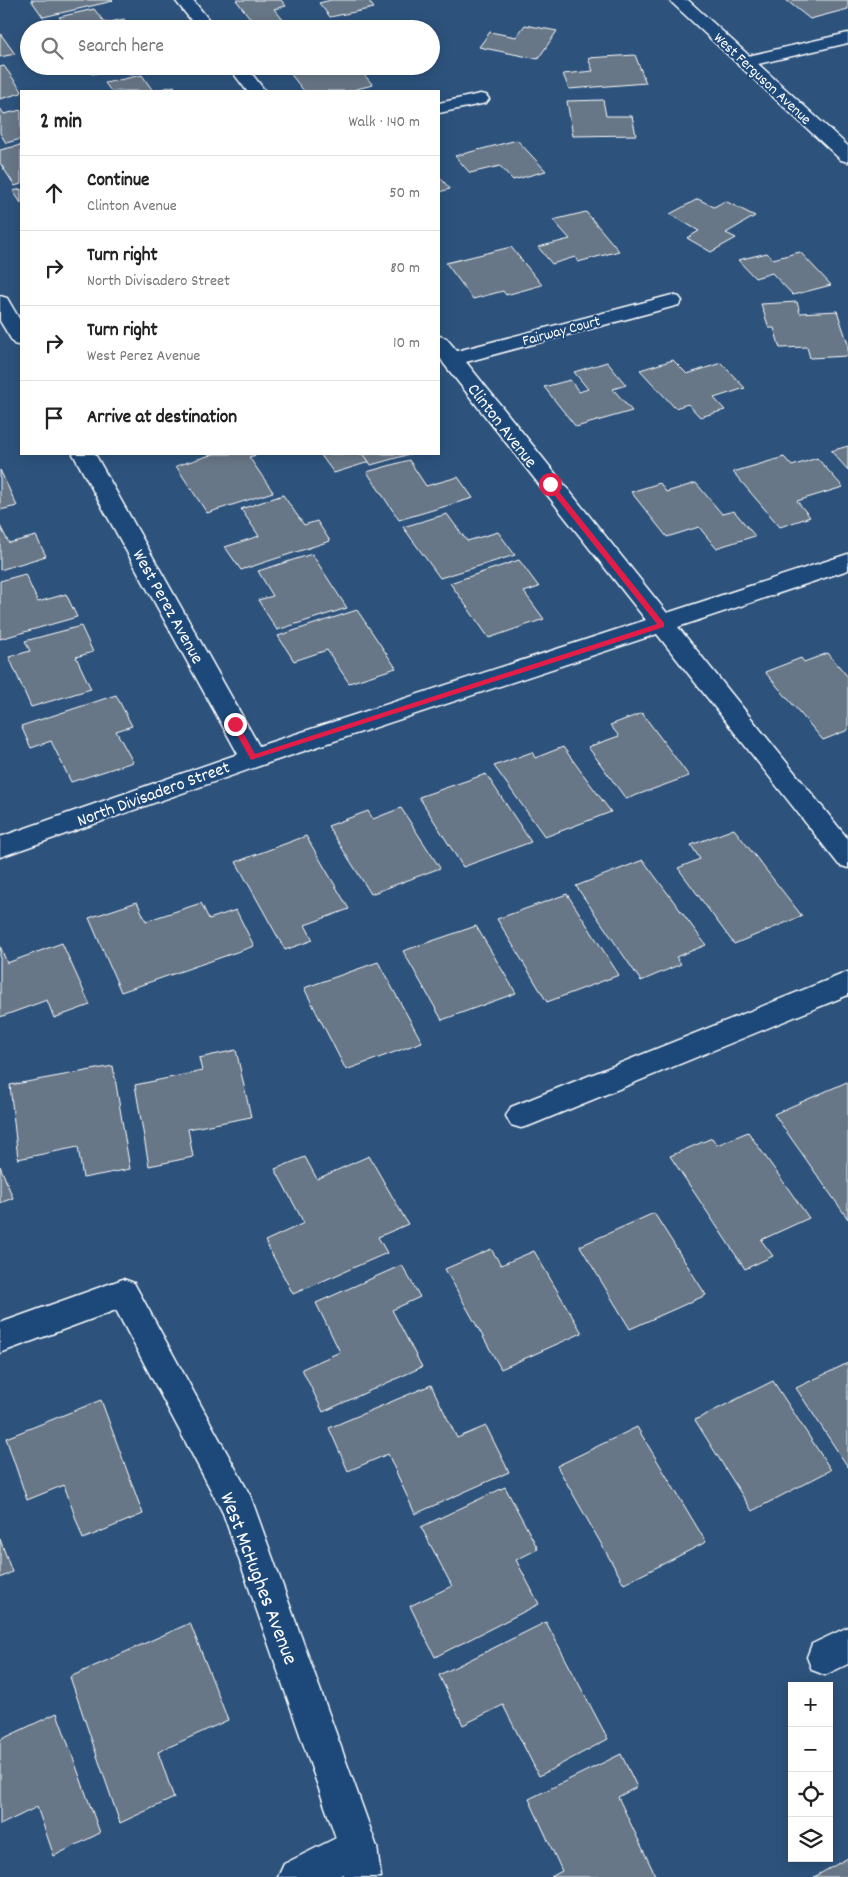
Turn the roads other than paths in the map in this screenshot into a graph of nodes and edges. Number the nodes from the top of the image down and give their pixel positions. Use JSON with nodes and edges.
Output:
{"nodes":[{"id":1,"x":184,"y":0,"type":"edge"},
{"id":2,"x":678,"y":0,"type":"edge"},
{"id":3,"x":200,"y":20,"type":"edge"},
{"id":4,"x":848,"y":38,"type":"edge"},
{"id":5,"x":745,"y":62,"type":"junction"},
{"id":6,"x":244,"y":75,"type":"edge"},
{"id":7,"x":255,"y":90,"type":"edge"},
{"id":8,"x":480,"y":99,"type":"dead end"},
{"id":9,"x":440,"y":108,"type":"edge"},
{"id":10,"x":848,"y":156,"type":"edge"},
{"id":11,"x":672,"y":301,"type":"dead end"},
{"id":12,"x":0,"y":302,"type":"edge"},
{"id":13,"x":20,"y":338,"type":"edge"},
{"id":14,"x":445,"y":351,"type":"edge"},
{"id":15,"x":85,"y":455,"type":"edge"},
{"id":16,"x":848,"y":562,"type":"edge"},
{"id":17,"x":661,"y":625,"type":"junction"},
{"id":18,"x":253,"y":758,"type":"junction"},
{"id":19,"x":0,"y":847,"type":"edge"},
{"id":20,"x":848,"y":858,"type":"edge"},
{"id":21,"x":848,"y":983,"type":"edge"},
{"id":22,"x":521,"y":1116,"type":"dead end"},
{"id":23,"x":0,"y":1338,"type":"edge"},
{"id":24,"x":360,"y":1862,"type":"edge"},
{"id":25,"x":297,"y":1877,"type":"edge"}],
"edges":[{"from":1,"to":3,"type":"street"},
{"from":2,"to":5,"type":"street","name":"West Ferguson Avenue"},
{"from":4,"to":5,"type":"street"},
{"from":5,"to":10,"type":"street","name":"West Ferguson Avenue"},
{"from":6,"to":7,"type":"street"},
{"from":8,"to":9,"type":"street"},
{"from":11,"to":14,"type":"street","name":"Fairway Court"},
{"from":12,"to":13,"type":"street"},
{"from":14,"to":17,"type":"street","name":"Clinton Avenue"},
{"from":15,"to":18,"type":"street","name":"West Perez Avenue"},
{"from":16,"to":17,"type":"street","name":"North Divisadero Street"},
{"from":17,"to":18,"type":"street","name":"North Divisadero Street"},
{"from":17,"to":20,"type":"street","name":"Clinton Avenue"},
{"from":18,"to":19,"type":"street","name":"North Divisadero Street"},
{"from":21,"to":22,"type":"street"},
{"from":23,"to":24,"type":"street","name":"West McHughes Avenue"},
{"from":24,"to":25,"type":"street"}]}
